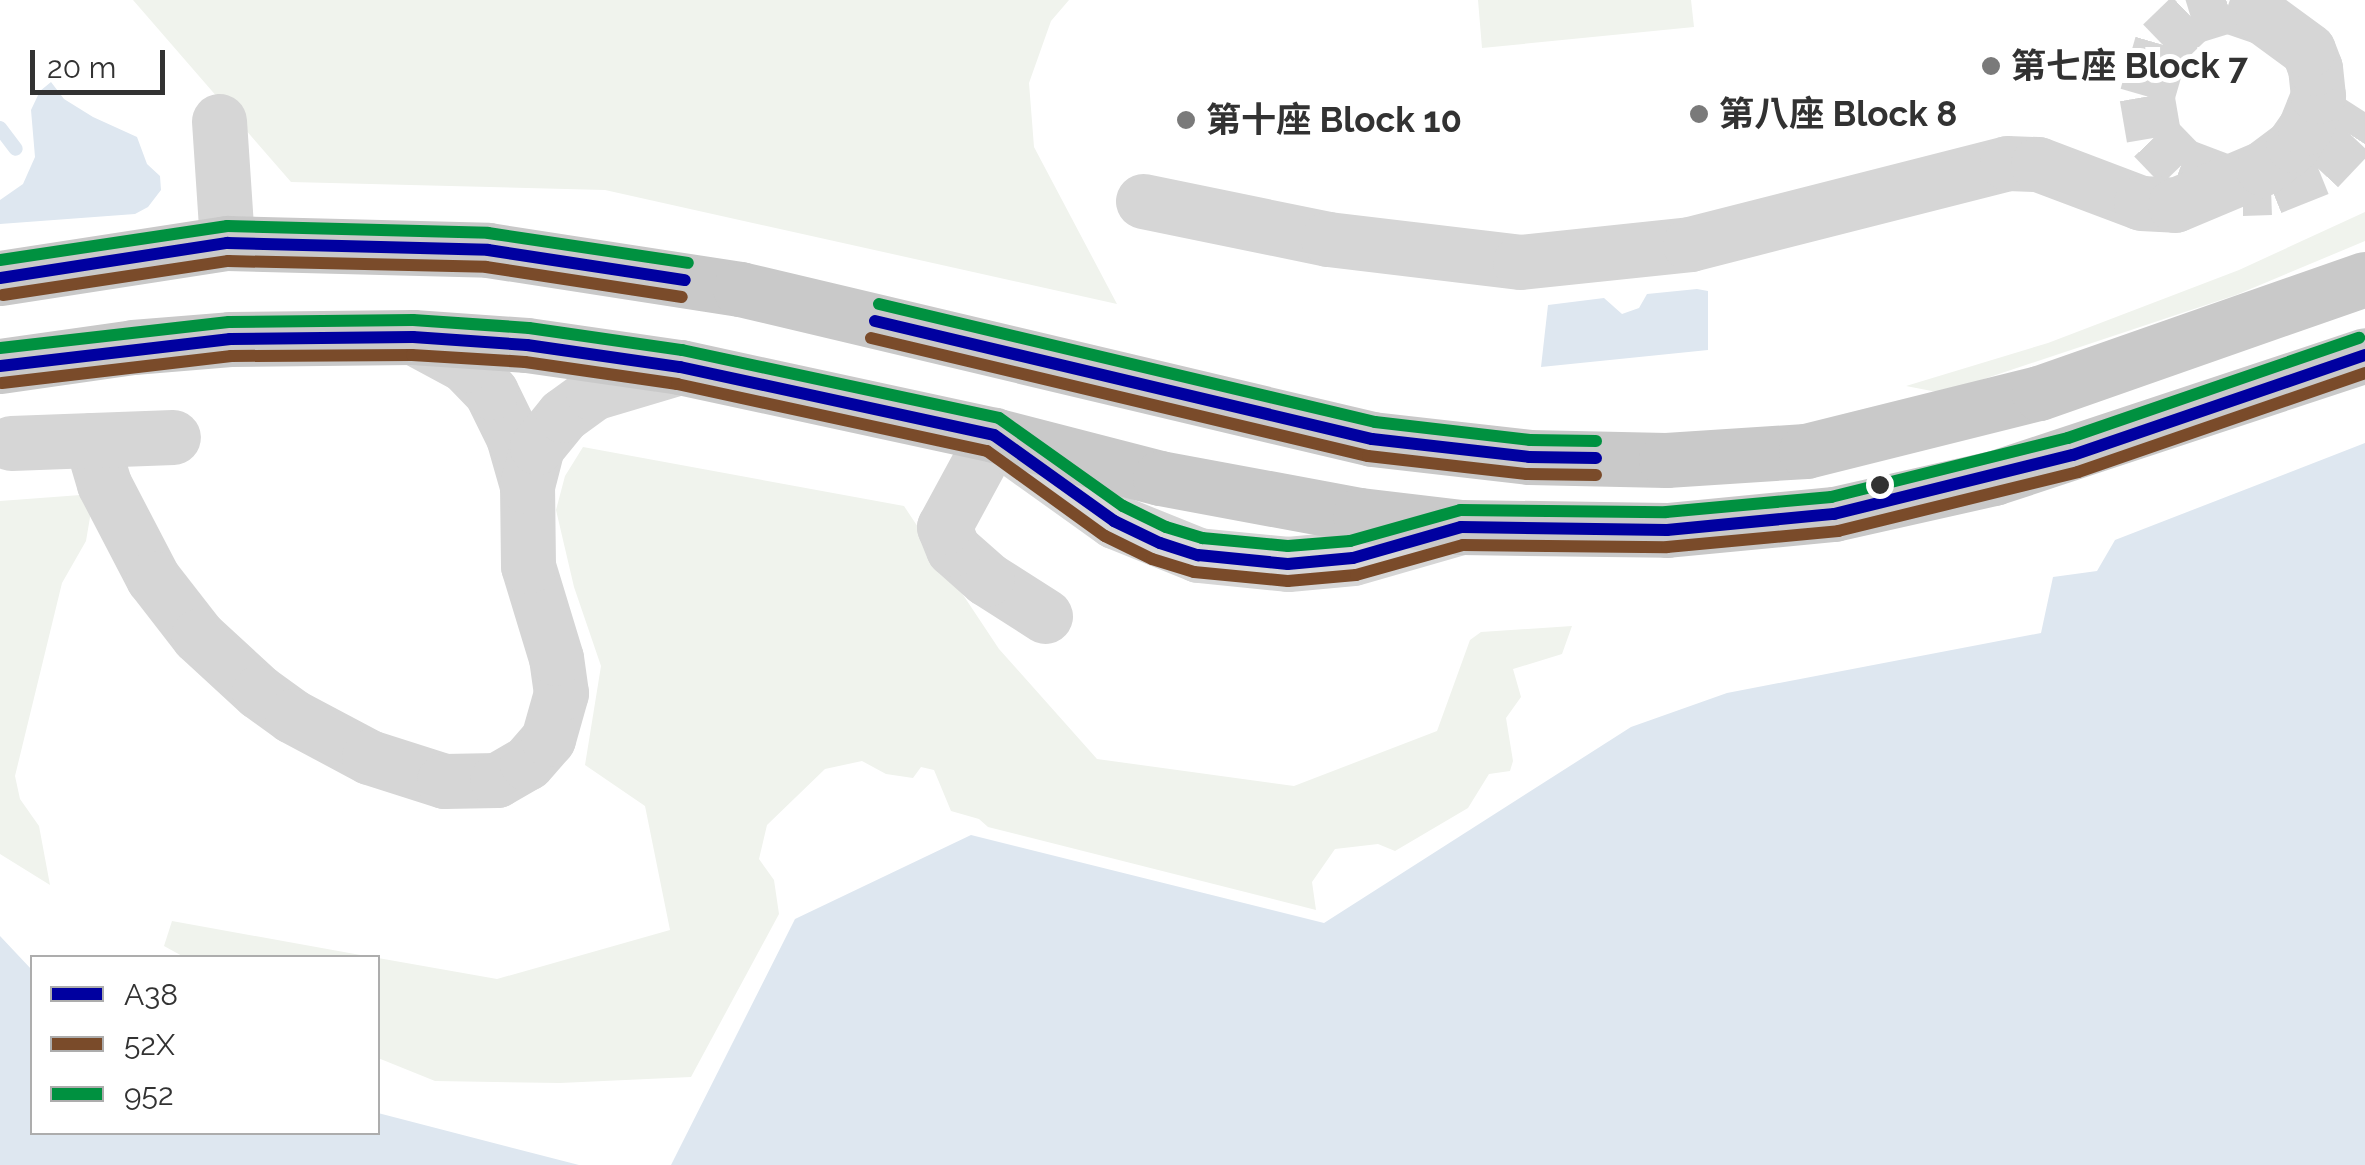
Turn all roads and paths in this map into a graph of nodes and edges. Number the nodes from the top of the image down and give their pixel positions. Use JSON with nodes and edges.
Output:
{"nodes":[{"id":1,"x":2263,"y":17,"type":"tunnel mouth"},
{"id":2,"x":220,"y":121,"type":"dead end"},
{"id":3,"x":1143,"y":202,"type":"dead end"},
{"id":4,"x":228,"y":243,"type":"junction"},
{"id":5,"x":0,"y":278,"type":"edge"},
{"id":6,"x":2365,"y":279,"type":"edge"},
{"id":7,"x":413,"y":337,"type":"junction"},
{"id":8,"x":2365,"y":355,"type":"edge"},
{"id":9,"x":0,"y":366,"type":"edge"},
{"id":10,"x":680,"y":366,"type":"junction"},
{"id":11,"x":994,"y":435,"type":"junction"},
{"id":12,"x":173,"y":437,"type":"dead end"},
{"id":13,"x":91,"y":440,"type":"junction"},
{"id":14,"x":11,"y":443,"type":"dead end"},
{"id":15,"x":527,"y":486,"type":"junction"},
{"id":16,"x":1044,"y":616,"type":"dead end"}],
"edges":[{"from":1,"to":3,"type":"street"},
{"from":2,"to":4,"type":"street"},
{"from":4,"to":5,"type":"main road"},
{"from":4,"to":6,"type":"main road"},
{"from":7,"to":9,"type":"main road"},
{"from":7,"to":10,"type":"main road"},
{"from":7,"to":15,"type":"street"},
{"from":8,"to":11,"type":"main road"},
{"from":10,"to":11,"type":"main road"},
{"from":10,"to":15,"type":"street"},
{"from":11,"to":16,"type":"street"},
{"from":12,"to":13,"type":"street"},
{"from":13,"to":14,"type":"street"},
{"from":13,"to":15,"type":"street"}]}
